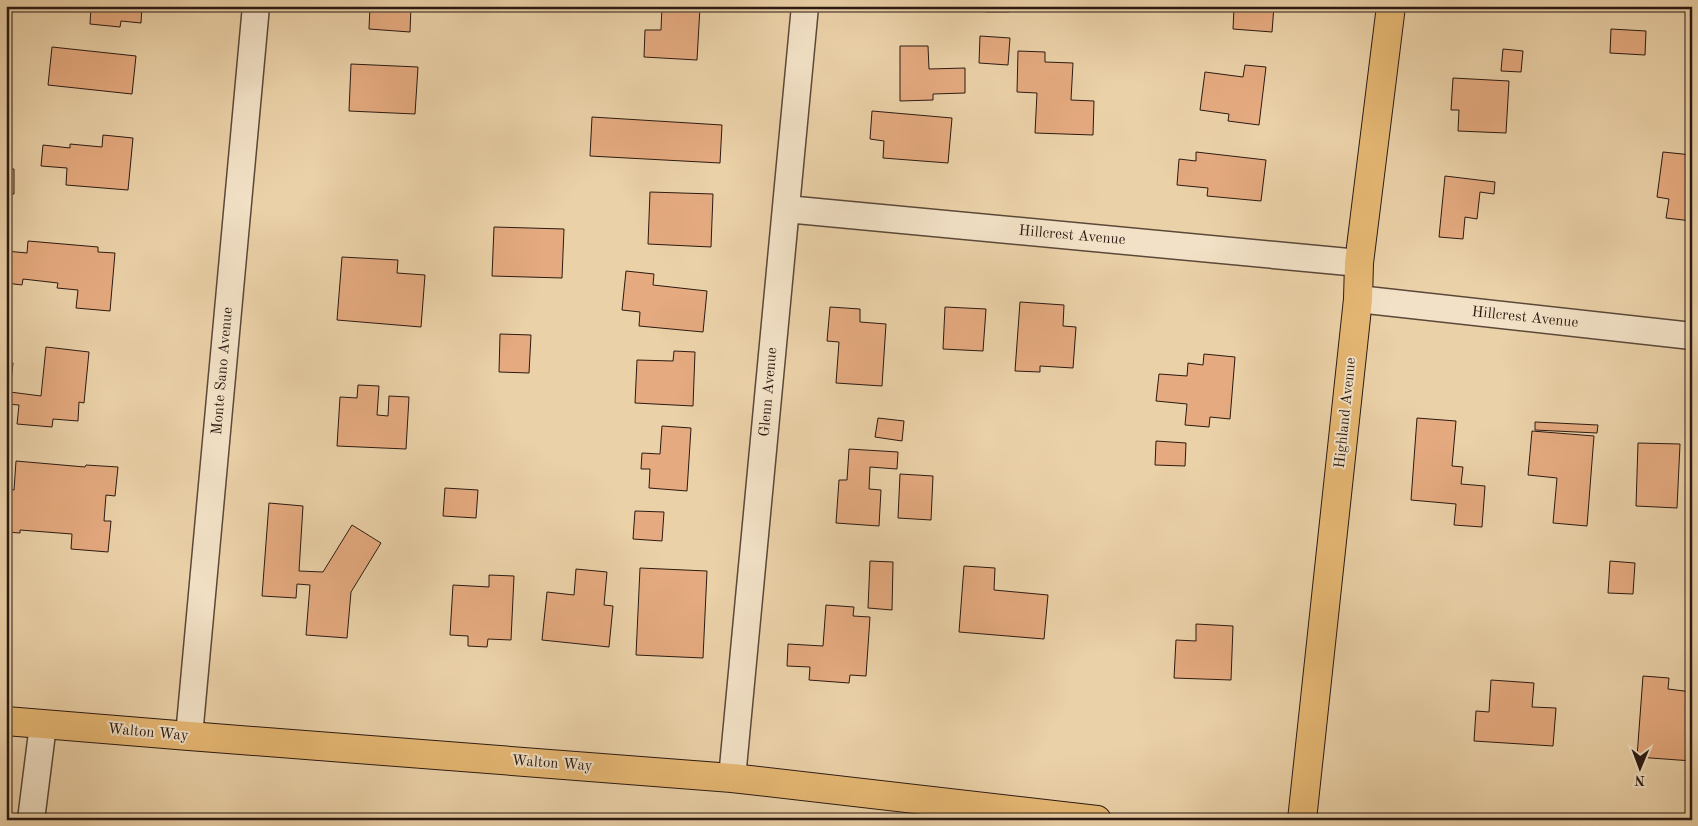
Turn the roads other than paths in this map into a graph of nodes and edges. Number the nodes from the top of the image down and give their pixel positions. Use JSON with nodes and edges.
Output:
{"nodes":[{"id":1,"x":256,"y":6,"type":"edge"},
{"id":2,"x":805,"y":6,"type":"edge"},
{"id":3,"x":1391,"y":6,"type":"edge"},
{"id":4,"x":786,"y":208,"type":"junction"},
{"id":5,"x":1359,"y":263,"type":"junction"},
{"id":6,"x":1358,"y":299,"type":"junction"},
{"id":7,"x":1692,"y":336,"type":"edge"},
{"id":8,"x":6,"y":720,"type":"edge"},
{"id":9,"x":43,"y":725,"type":"junction"},
{"id":10,"x":189,"y":736,"type":"junction"},
{"id":11,"x":732,"y":778,"type":"junction"},
{"id":12,"x":31,"y":820,"type":"edge"},
{"id":13,"x":1097,"y":820,"type":"edge"},
{"id":14,"x":1302,"y":820,"type":"edge"}],
"edges":[{"from":1,"to":10,"type":"street","name":"Monte Sano Avenue"},
{"from":2,"to":4,"type":"street","name":"Glenn Avenue"},
{"from":3,"to":5,"type":"main road","name":"Highland Avenue"},
{"from":4,"to":5,"type":"street","name":"Hillcrest Avenue"},
{"from":4,"to":11,"type":"street","name":"Glenn Avenue"},
{"from":5,"to":6,"type":"main road","name":"Highland Avenue"},
{"from":6,"to":7,"type":"street","name":"Hillcrest Avenue"},
{"from":6,"to":14,"type":"main road","name":"Highland Avenue"},
{"from":8,"to":9,"type":"main road","name":"Walton Way"},
{"from":9,"to":10,"type":"main road","name":"Walton Way"},
{"from":9,"to":12,"type":"street"},
{"from":10,"to":11,"type":"main road","name":"Walton Way"},
{"from":11,"to":13,"type":"main road","name":"Walton Way"}]}
